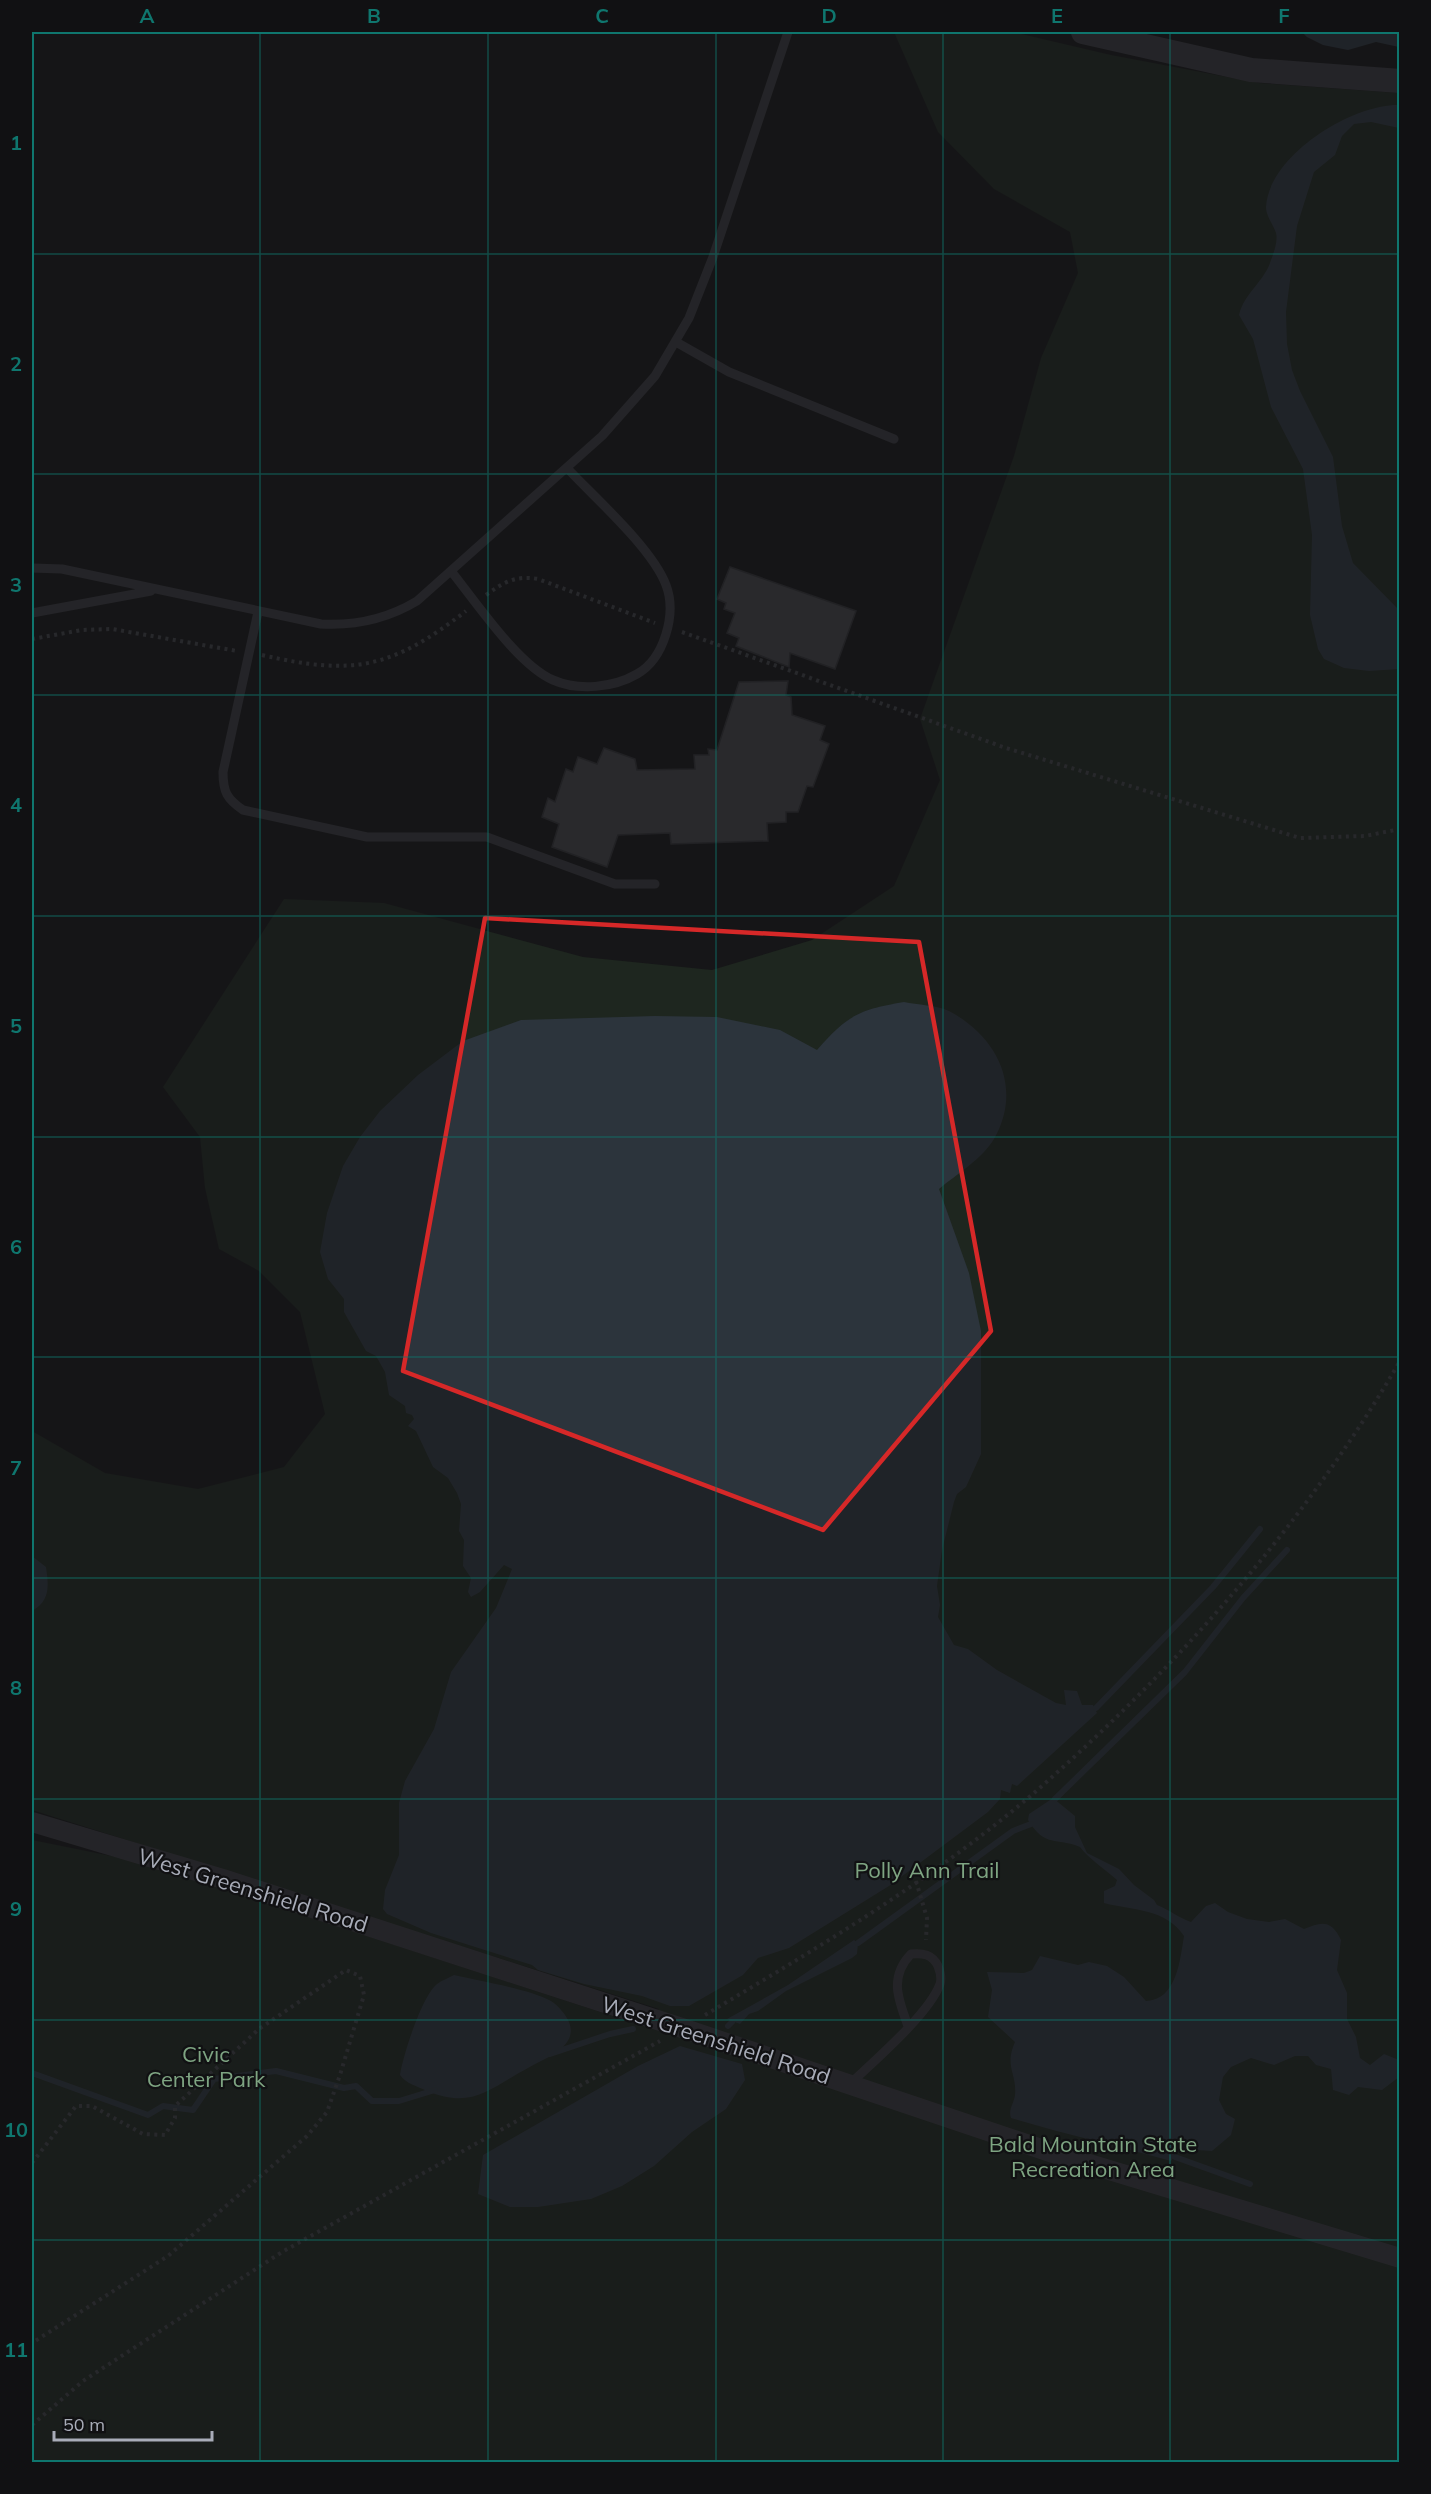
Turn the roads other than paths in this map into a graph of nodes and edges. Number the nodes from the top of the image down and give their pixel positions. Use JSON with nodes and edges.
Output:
{"nodes":[{"id":1,"x":788,"y":32,"type":"edge"},
{"id":2,"x":1083,"y":32,"type":"edge"},
{"id":3,"x":1400,"y":81,"type":"edge"},
{"id":4,"x":676,"y":342,"type":"junction"},
{"id":5,"x":894,"y":439,"type":"dead end"},
{"id":6,"x":567,"y":468,"type":"junction"},
{"id":7,"x":32,"y":568,"type":"edge"},
{"id":8,"x":451,"y":571,"type":"junction"},
{"id":9,"x":156,"y":591,"type":"junction"},
{"id":10,"x":32,"y":612,"type":"edge"},
{"id":11,"x":258,"y":612,"type":"junction"},
{"id":12,"x":655,"y":885,"type":"dead end"},
{"id":13,"x":32,"y":1822,"type":"edge"},
{"id":14,"x":908,"y":2026,"type":"junction"},
{"id":15,"x":850,"y":2084,"type":"junction"},
{"id":16,"x":1400,"y":2258,"type":"edge"}],
"edges":[{"from":1,"to":4,"type":"lane"},
{"from":2,"to":3,"type":"street"},
{"from":4,"to":5,"type":"lane"},
{"from":4,"to":6,"type":"lane"},
{"from":6,"to":8,"type":"lane"},
{"from":6,"to":8,"type":"lane"},
{"from":7,"to":9,"type":"lane"},
{"from":8,"to":11,"type":"lane"},
{"from":9,"to":10,"type":"lane"},
{"from":9,"to":11,"type":"lane"},
{"from":11,"to":12,"type":"lane"},
{"from":13,"to":15,"type":"street","name":"West Greenshield Road"},
{"from":14,"to":14,"type":"lane"},
{"from":14,"to":15,"type":"lane"},
{"from":15,"to":16,"type":"street","name":"West Greenshield Road"}]}
